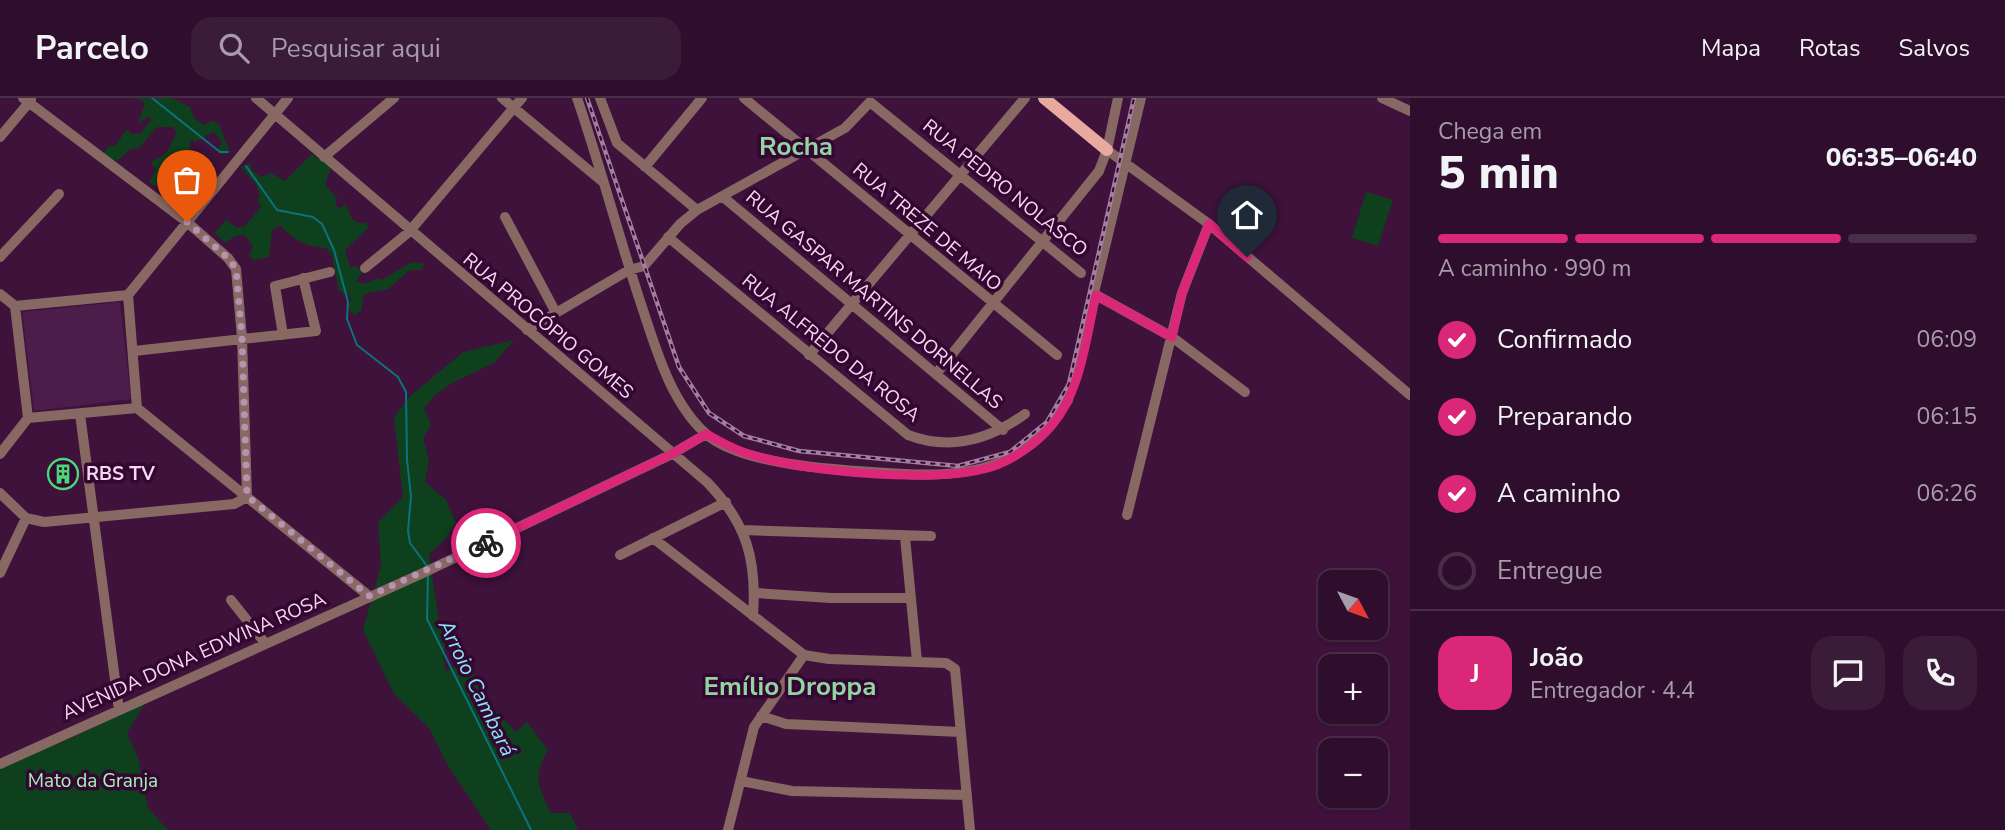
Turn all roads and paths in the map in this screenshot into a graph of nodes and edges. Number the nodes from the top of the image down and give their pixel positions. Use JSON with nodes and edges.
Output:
{"nodes":[{"id":1,"x":256,"y":98,"type":"edge"},
{"id":2,"x":288,"y":98,"type":"edge"},
{"id":3,"x":394,"y":98,"type":"edge"},
{"id":4,"x":502,"y":98,"type":"edge"},
{"id":5,"x":523,"y":98,"type":"edge"},
{"id":6,"x":577,"y":98,"type":"edge"},
{"id":7,"x":600,"y":98,"type":"edge"},
{"id":8,"x":702,"y":98,"type":"edge"},
{"id":9,"x":744,"y":98,"type":"edge"},
{"id":10,"x":1025,"y":98,"type":"edge"},
{"id":11,"x":1044,"y":98,"type":"edge"},
{"id":12,"x":1118,"y":98,"type":"edge"},
{"id":13,"x":1141,"y":98,"type":"edge"},
{"id":14,"x":1382,"y":98,"type":"edge"},
{"id":15,"x":28,"y":99,"type":"edge"},
{"id":16,"x":514,"y":108,"type":"junction"},
{"id":17,"x":1410,"y":111,"type":"edge"},
{"id":18,"x":275,"y":114,"type":"junction"},
{"id":19,"x":0,"y":137,"type":"edge"},
{"id":20,"x":806,"y":149,"type":"junction"},
{"id":21,"x":1107,"y":150,"type":"junction"},
{"id":22,"x":324,"y":157,"type":"junction"},
{"id":23,"x":1124,"y":164,"type":"junction"},
{"id":24,"x":645,"y":167,"type":"junction"},
{"id":25,"x":961,"y":174,"type":"junction"},
{"id":26,"x":603,"y":182,"type":"junction"},
{"id":27,"x":59,"y":194,"type":"dead end"},
{"id":28,"x":723,"y":197,"type":"junction"},
{"id":29,"x":697,"y":210,"type":"junction"},
{"id":30,"x":505,"y":217,"type":"dead end"},
{"id":31,"x":187,"y":222,"type":"junction"},
{"id":32,"x":1209,"y":224,"type":"junction"},
{"id":33,"x":409,"y":232,"type":"junction"},
{"id":34,"x":668,"y":237,"type":"junction"},
{"id":35,"x":910,"y":237,"type":"junction"},
{"id":36,"x":1043,"y":242,"type":"junction"},
{"id":37,"x":0,"y":257,"type":"edge"},
{"id":38,"x":644,"y":266,"type":"junction"},
{"id":39,"x":365,"y":268,"type":"dead end"},
{"id":40,"x":629,"y":270,"type":"junction"},
{"id":41,"x":330,"y":272,"type":"dead end"},
{"id":42,"x":1081,"y":273,"type":"dead end"},
{"id":43,"x":303,"y":278,"type":"junction"},
{"id":44,"x":635,"y":286,"type":"junction"},
{"id":45,"x":0,"y":294,"type":"edge"},
{"id":46,"x":128,"y":295,"type":"junction"},
{"id":47,"x":1096,"y":295,"type":"junction"},
{"id":48,"x":992,"y":303,"type":"junction"},
{"id":49,"x":15,"y":306,"type":"junction"},
{"id":50,"x":852,"y":306,"type":"junction"},
{"id":51,"x":555,"y":311,"type":"junction"},
{"id":52,"x":527,"y":330,"type":"junction"},
{"id":53,"x":283,"y":335,"type":"junction"},
{"id":54,"x":1172,"y":337,"type":"junction"},
{"id":55,"x":242,"y":338,"type":"junction"},
{"id":56,"x":134,"y":351,"type":"junction"},
{"id":57,"x":809,"y":355,"type":"junction"},
{"id":58,"x":1057,"y":355,"type":"dead end"},
{"id":59,"x":936,"y":374,"type":"junction"},
{"id":60,"x":1245,"y":393,"type":"dead end"},
{"id":61,"x":1410,"y":395,"type":"edge"},
{"id":62,"x":137,"y":408,"type":"junction"},
{"id":63,"x":80,"y":414,"type":"junction"},
{"id":64,"x":1025,"y":414,"type":"dead end"},
{"id":65,"x":28,"y":418,"type":"junction"},
{"id":66,"x":1003,"y":430,"type":"junction"},
{"id":67,"x":706,"y":434,"type":"junction"},
{"id":68,"x":0,"y":454,"type":"edge"},
{"id":69,"x":672,"y":454,"type":"junction"},
{"id":70,"x":0,"y":493,"type":"edge"},
{"id":71,"x":247,"y":496,"type":"junction"},
{"id":72,"x":726,"y":502,"type":"junction"},
{"id":73,"x":1127,"y":515,"type":"dead end"},
{"id":74,"x":26,"y":518,"type":"junction"},
{"id":75,"x":93,"y":519,"type":"junction"},
{"id":76,"x":743,"y":530,"type":"junction"},
{"id":77,"x":931,"y":536,"type":"dead end"},
{"id":78,"x":905,"y":537,"type":"junction"},
{"id":79,"x":653,"y":538,"type":"junction"},
{"id":80,"x":620,"y":555,"type":"dead end"},
{"id":81,"x":0,"y":573,"type":"edge"},
{"id":82,"x":755,"y":593,"type":"junction"},
{"id":83,"x":369,"y":596,"type":"junction"},
{"id":84,"x":910,"y":598,"type":"junction"},
{"id":85,"x":231,"y":600,"type":"dead end"},
{"id":86,"x":753,"y":616,"type":"junction"},
{"id":87,"x":265,"y":643,"type":"junction"},
{"id":88,"x":804,"y":655,"type":"junction"},
{"id":89,"x":917,"y":661,"type":"junction"},
{"id":90,"x":119,"y":710,"type":"junction"},
{"id":91,"x":761,"y":716,"type":"junction"},
{"id":92,"x":960,"y":732,"type":"junction"},
{"id":93,"x":0,"y":764,"type":"edge"},
{"id":94,"x":741,"y":780,"type":"junction"},
{"id":95,"x":967,"y":796,"type":"junction"},
{"id":96,"x":728,"y":830,"type":"edge"},
{"id":97,"x":970,"y":830,"type":"edge"}],
"edges":[{"from":1,"to":18,"type":"street","name":"RUA PROCÓPIO GOMES"},
{"from":2,"to":18,"type":"street"},
{"from":3,"to":22,"type":"street"},
{"from":4,"to":16,"type":"street"},
{"from":5,"to":16,"type":"street"},
{"from":6,"to":26,"type":"street"},
{"from":7,"to":24,"type":"street"},
{"from":8,"to":24,"type":"street"},
{"from":9,"to":20,"type":"street","name":"RUA TREZE DE MAIO"},
{"from":10,"to":25,"type":"street"},
{"from":11,"to":21,"type":"main road"},
{"from":12,"to":21,"type":"street"},
{"from":13,"to":23,"type":"street"},
{"from":14,"to":17,"type":"street"},
{"from":15,"to":19,"type":"street"},
{"from":15,"to":31,"type":"street"},
{"from":16,"to":26,"type":"street"},
{"from":16,"to":33,"type":"street"},
{"from":18,"to":22,"type":"street","name":"RUA PROCÓPIO GOMES"},
{"from":18,"to":31,"type":"street"},
{"from":20,"to":25,"type":"street","name":"RUA PEDRO NOLASCO"},
{"from":20,"to":28,"type":"street"},
{"from":20,"to":35,"type":"street","name":"RUA TREZE DE MAIO"},
{"from":21,"to":23,"type":"street"},
{"from":21,"to":36,"type":"street"},
{"from":22,"to":33,"type":"street","name":"RUA PROCÓPIO GOMES"},
{"from":23,"to":32,"type":"street"},
{"from":23,"to":47,"type":"street"},
{"from":24,"to":29,"type":"street"},
{"from":25,"to":35,"type":"street"},
{"from":25,"to":36,"type":"street","name":"RUA PEDRO NOLASCO"},
{"from":26,"to":40,"type":"street"},
{"from":27,"to":37,"type":"street"},
{"from":28,"to":29,"type":"street"},
{"from":28,"to":50,"type":"street","name":"RUA GASPAR MARTINS DORNELLAS"},
{"from":29,"to":34,"type":"street"},
{"from":30,"to":51,"type":"street"},
{"from":31,"to":46,"type":"street"},
{"from":31,"to":55,"type":"street"},
{"from":32,"to":54,"type":"street"},
{"from":32,"to":61,"type":"street"},
{"from":33,"to":39,"type":"street"},
{"from":33,"to":52,"type":"street","name":"RUA PROCÓPIO GOMES"},
{"from":34,"to":38,"type":"street"},
{"from":34,"to":57,"type":"street","name":"RUA ALFREDO DA ROSA"},
{"from":35,"to":48,"type":"street","name":"RUA TREZE DE MAIO"},
{"from":35,"to":50,"type":"street"},
{"from":36,"to":42,"type":"street","name":"RUA PEDRO NOLASCO"},
{"from":36,"to":48,"type":"street"},
{"from":38,"to":40,"type":"street"},
{"from":38,"to":44,"type":"street"},
{"from":40,"to":44,"type":"street"},
{"from":40,"to":51,"type":"street"},
{"from":41,"to":43,"type":"street"},
{"from":43,"to":53,"type":"street"},
{"from":43,"to":53,"type":"street"},
{"from":44,"to":67,"type":"street"},
{"from":45,"to":49,"type":"street"},
{"from":46,"to":49,"type":"street"},
{"from":46,"to":56,"type":"street"},
{"from":47,"to":54,"type":"street"},
{"from":47,"to":67,"type":"street"},
{"from":48,"to":58,"type":"street","name":"RUA TREZE DE MAIO"},
{"from":48,"to":59,"type":"street"},
{"from":49,"to":65,"type":"street"},
{"from":50,"to":57,"type":"street"},
{"from":50,"to":59,"type":"street","name":"RUA GASPAR MARTINS DORNELLAS"},
{"from":51,"to":52,"type":"street"},
{"from":52,"to":69,"type":"street","name":"RUA PROCÓPIO GOMES"},
{"from":53,"to":55,"type":"street"},
{"from":54,"to":60,"type":"street"},
{"from":54,"to":73,"type":"street"},
{"from":55,"to":56,"type":"street"},
{"from":55,"to":71,"type":"street"},
{"from":56,"to":62,"type":"street"},
{"from":57,"to":66,"type":"street","name":"RUA ALFREDO DA ROSA"},
{"from":59,"to":66,"type":"street","name":"RUA GASPAR MARTINS DORNELLAS"},
{"from":62,"to":63,"type":"street"},
{"from":62,"to":71,"type":"street"},
{"from":63,"to":65,"type":"street"},
{"from":63,"to":75,"type":"street"},
{"from":64,"to":66,"type":"street","name":"RUA ALFREDO DA ROSA"},
{"from":65,"to":68,"type":"street"},
{"from":67,"to":69,"type":"street","name":"AVENIDA DONA EDWINA ROSA"},
{"from":69,"to":72,"type":"street","name":"RUA PROCÓPIO GOMES"},
{"from":69,"to":83,"type":"street","name":"AVENIDA DONA EDWINA ROSA"},
{"from":70,"to":74,"type":"street"},
{"from":71,"to":75,"type":"street"},
{"from":71,"to":83,"type":"street"},
{"from":72,"to":76,"type":"street","name":"RUA PROCÓPIO GOMES"},
{"from":72,"to":79,"type":"street"},
{"from":74,"to":75,"type":"street"},
{"from":74,"to":81,"type":"street"},
{"from":75,"to":90,"type":"street"},
{"from":76,"to":78,"type":"street"},
{"from":76,"to":82,"type":"street","name":"RUA PROCÓPIO GOMES"},
{"from":77,"to":78,"type":"street"},
{"from":78,"to":84,"type":"street"},
{"from":79,"to":80,"type":"street"},
{"from":79,"to":86,"type":"street"},
{"from":82,"to":84,"type":"street"},
{"from":82,"to":86,"type":"street","name":"RUA PROCÓPIO GOMES"},
{"from":83,"to":87,"type":"street","name":"AVENIDA DONA EDWINA ROSA"},
{"from":84,"to":89,"type":"street"},
{"from":85,"to":87,"type":"street"},
{"from":86,"to":88,"type":"street"},
{"from":87,"to":90,"type":"street","name":"AVENIDA DONA EDWINA ROSA"},
{"from":88,"to":89,"type":"street"},
{"from":88,"to":91,"type":"street"},
{"from":89,"to":92,"type":"street"},
{"from":90,"to":93,"type":"street","name":"AVENIDA DONA EDWINA ROSA"},
{"from":91,"to":92,"type":"street"},
{"from":91,"to":94,"type":"street"},
{"from":92,"to":95,"type":"street"},
{"from":94,"to":95,"type":"street"},
{"from":94,"to":96,"type":"street"},
{"from":95,"to":97,"type":"street"}]}
